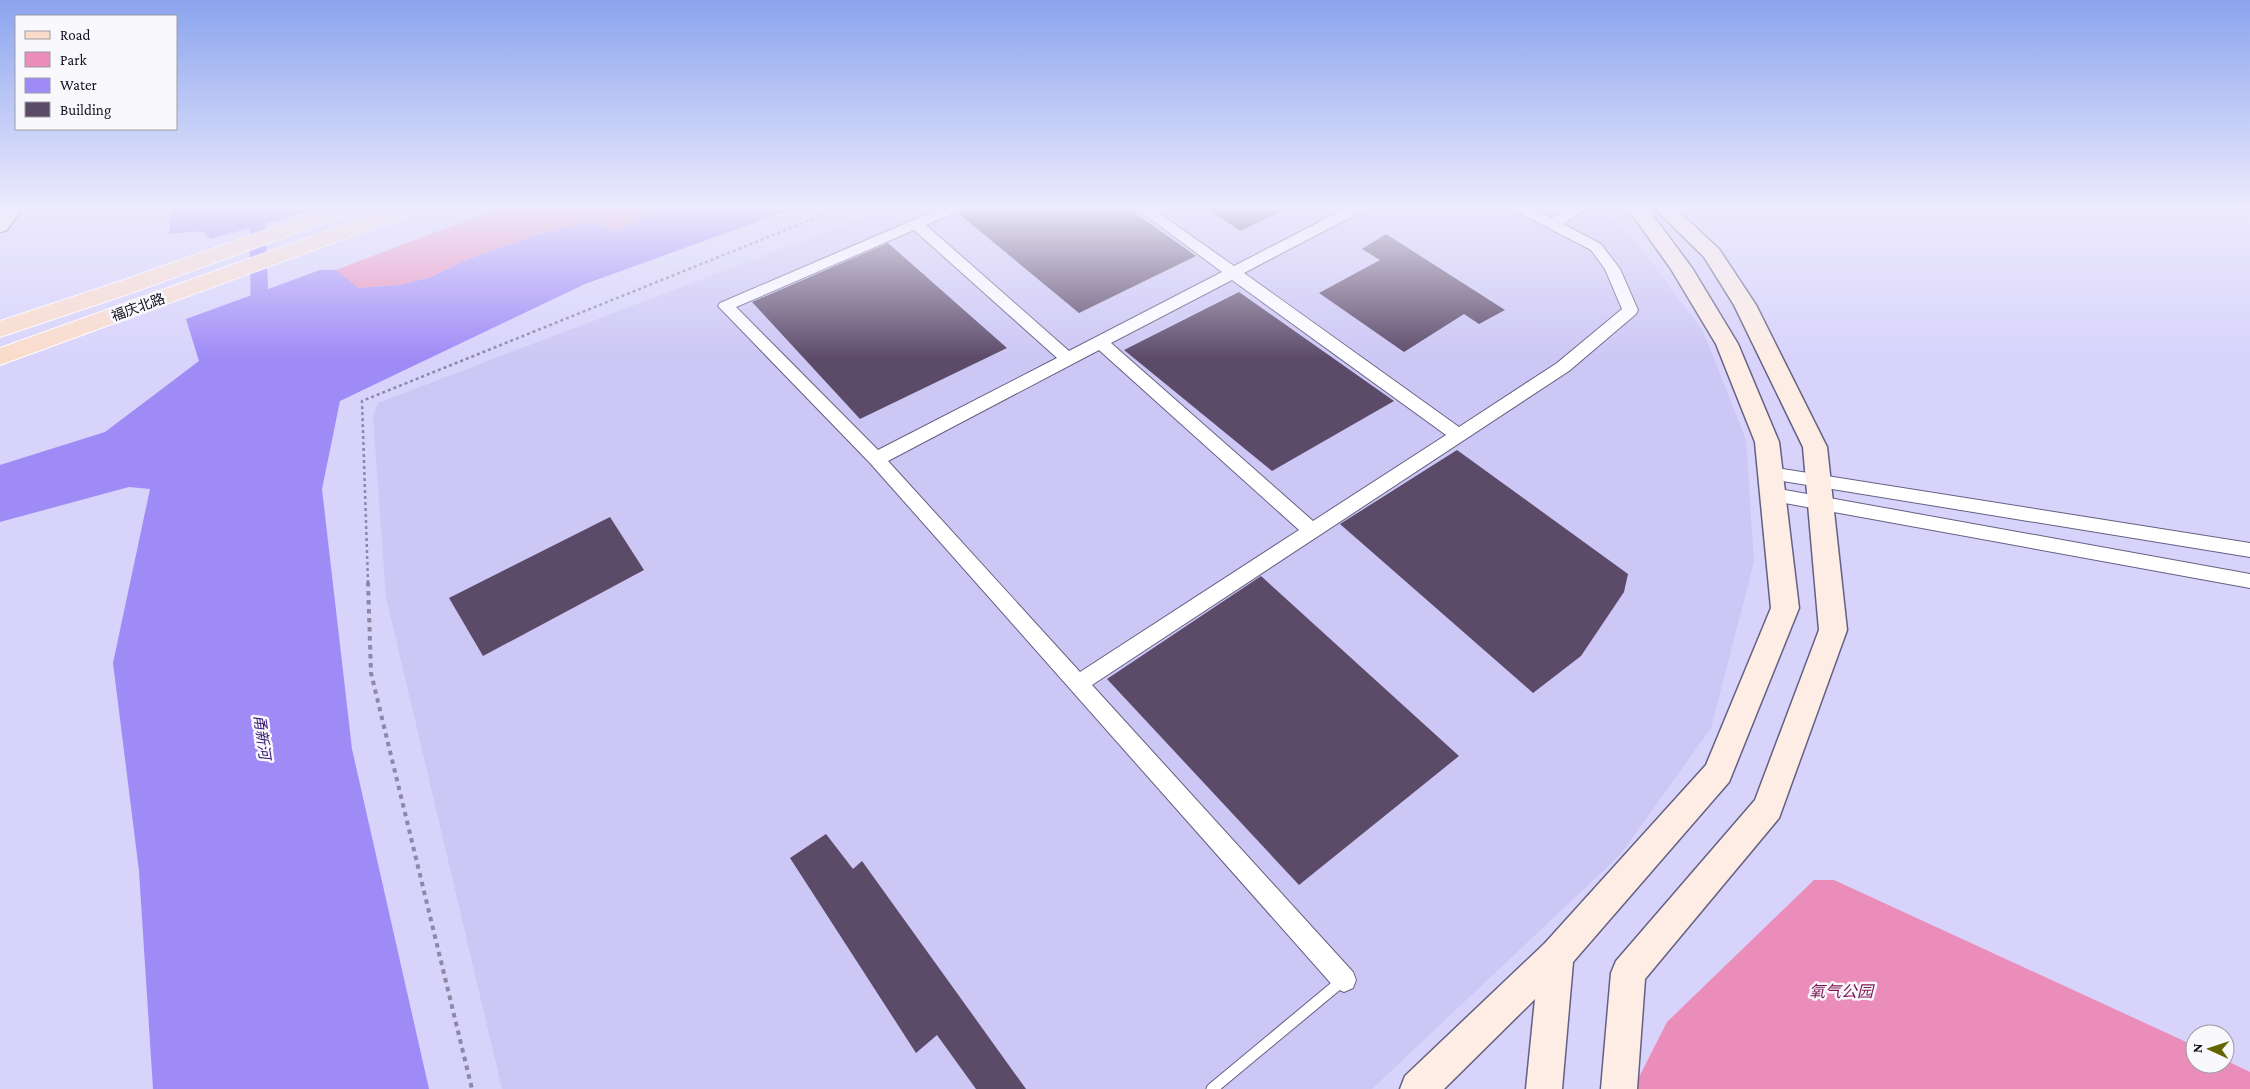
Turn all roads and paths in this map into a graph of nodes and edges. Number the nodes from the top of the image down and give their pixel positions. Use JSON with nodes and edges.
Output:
{"nodes":[{"id":1,"x":219,"y":257,"type":"edge"},
{"id":2,"x":253,"y":257,"type":"edge"},
{"id":3,"x":720,"y":257,"type":"edge"},
{"id":4,"x":840,"y":257,"type":"edge"},
{"id":5,"x":953,"y":257,"type":"edge"},
{"id":6,"x":1210,"y":257,"type":"edge"},
{"id":7,"x":1263,"y":257,"type":"edge"},
{"id":8,"x":1603,"y":257,"type":"edge"},
{"id":9,"x":1673,"y":257,"type":"edge"},
{"id":10,"x":1714,"y":257,"type":"edge"},
{"id":11,"x":1232,"y":273,"type":"junction"},
{"id":12,"x":0,"y":329,"type":"edge"},
{"id":13,"x":1100,"y":342,"type":"junction"},
{"id":14,"x":0,"y":358,"type":"edge"},
{"id":15,"x":1068,"y":359,"type":"junction"},
{"id":16,"x":1458,"y":435,"type":"junction"},
{"id":17,"x":876,"y":459,"type":"junction"},
{"id":18,"x":1772,"y":484,"type":"junction"},
{"id":19,"x":1820,"y":492,"type":"junction"},
{"id":20,"x":1312,"y":531,"type":"junction"},
{"id":21,"x":2250,"y":550,"type":"edge"},
{"id":22,"x":2250,"y":581,"type":"edge"},
{"id":23,"x":1078,"y":684,"type":"junction"},
{"id":24,"x":1556,"y":955,"type":"junction"},
{"id":25,"x":1344,"y":980,"type":"joint"},
{"id":26,"x":472,"y":1089,"type":"edge"},
{"id":27,"x":1212,"y":1089,"type":"edge"},
{"id":28,"x":1418,"y":1089,"type":"edge"},
{"id":29,"x":1544,"y":1089,"type":"edge"},
{"id":30,"x":1619,"y":1089,"type":"edge"}],
"edges":[{"from":1,"to":12,"type":"main road","name":"福庆北路"},
{"from":2,"to":14,"type":"main road","name":"福庆北路"},
{"from":3,"to":26,"type":"path"},
{"from":4,"to":17,"type":"street"},
{"from":5,"to":15,"type":"street"},
{"from":6,"to":11,"type":"street"},
{"from":7,"to":11,"type":"street"},
{"from":8,"to":16,"type":"street"},
{"from":9,"to":18,"type":"main road"},
{"from":10,"to":19,"type":"main road"},
{"from":11,"to":13,"type":"street"},
{"from":11,"to":16,"type":"street"},
{"from":13,"to":15,"type":"street"},
{"from":13,"to":20,"type":"street"},
{"from":15,"to":17,"type":"street"},
{"from":16,"to":20,"type":"street"},
{"from":17,"to":23,"type":"street"},
{"from":18,"to":19,"type":"street"},
{"from":18,"to":24,"type":"main road"},
{"from":19,"to":21,"type":"street"},
{"from":19,"to":22,"type":"street"},
{"from":19,"to":30,"type":"main road"},
{"from":20,"to":23,"type":"street"},
{"from":23,"to":25,"type":"street"},
{"from":24,"to":28,"type":"main road"},
{"from":24,"to":29,"type":"main road"},
{"from":25,"to":27,"type":"lane"}]}
